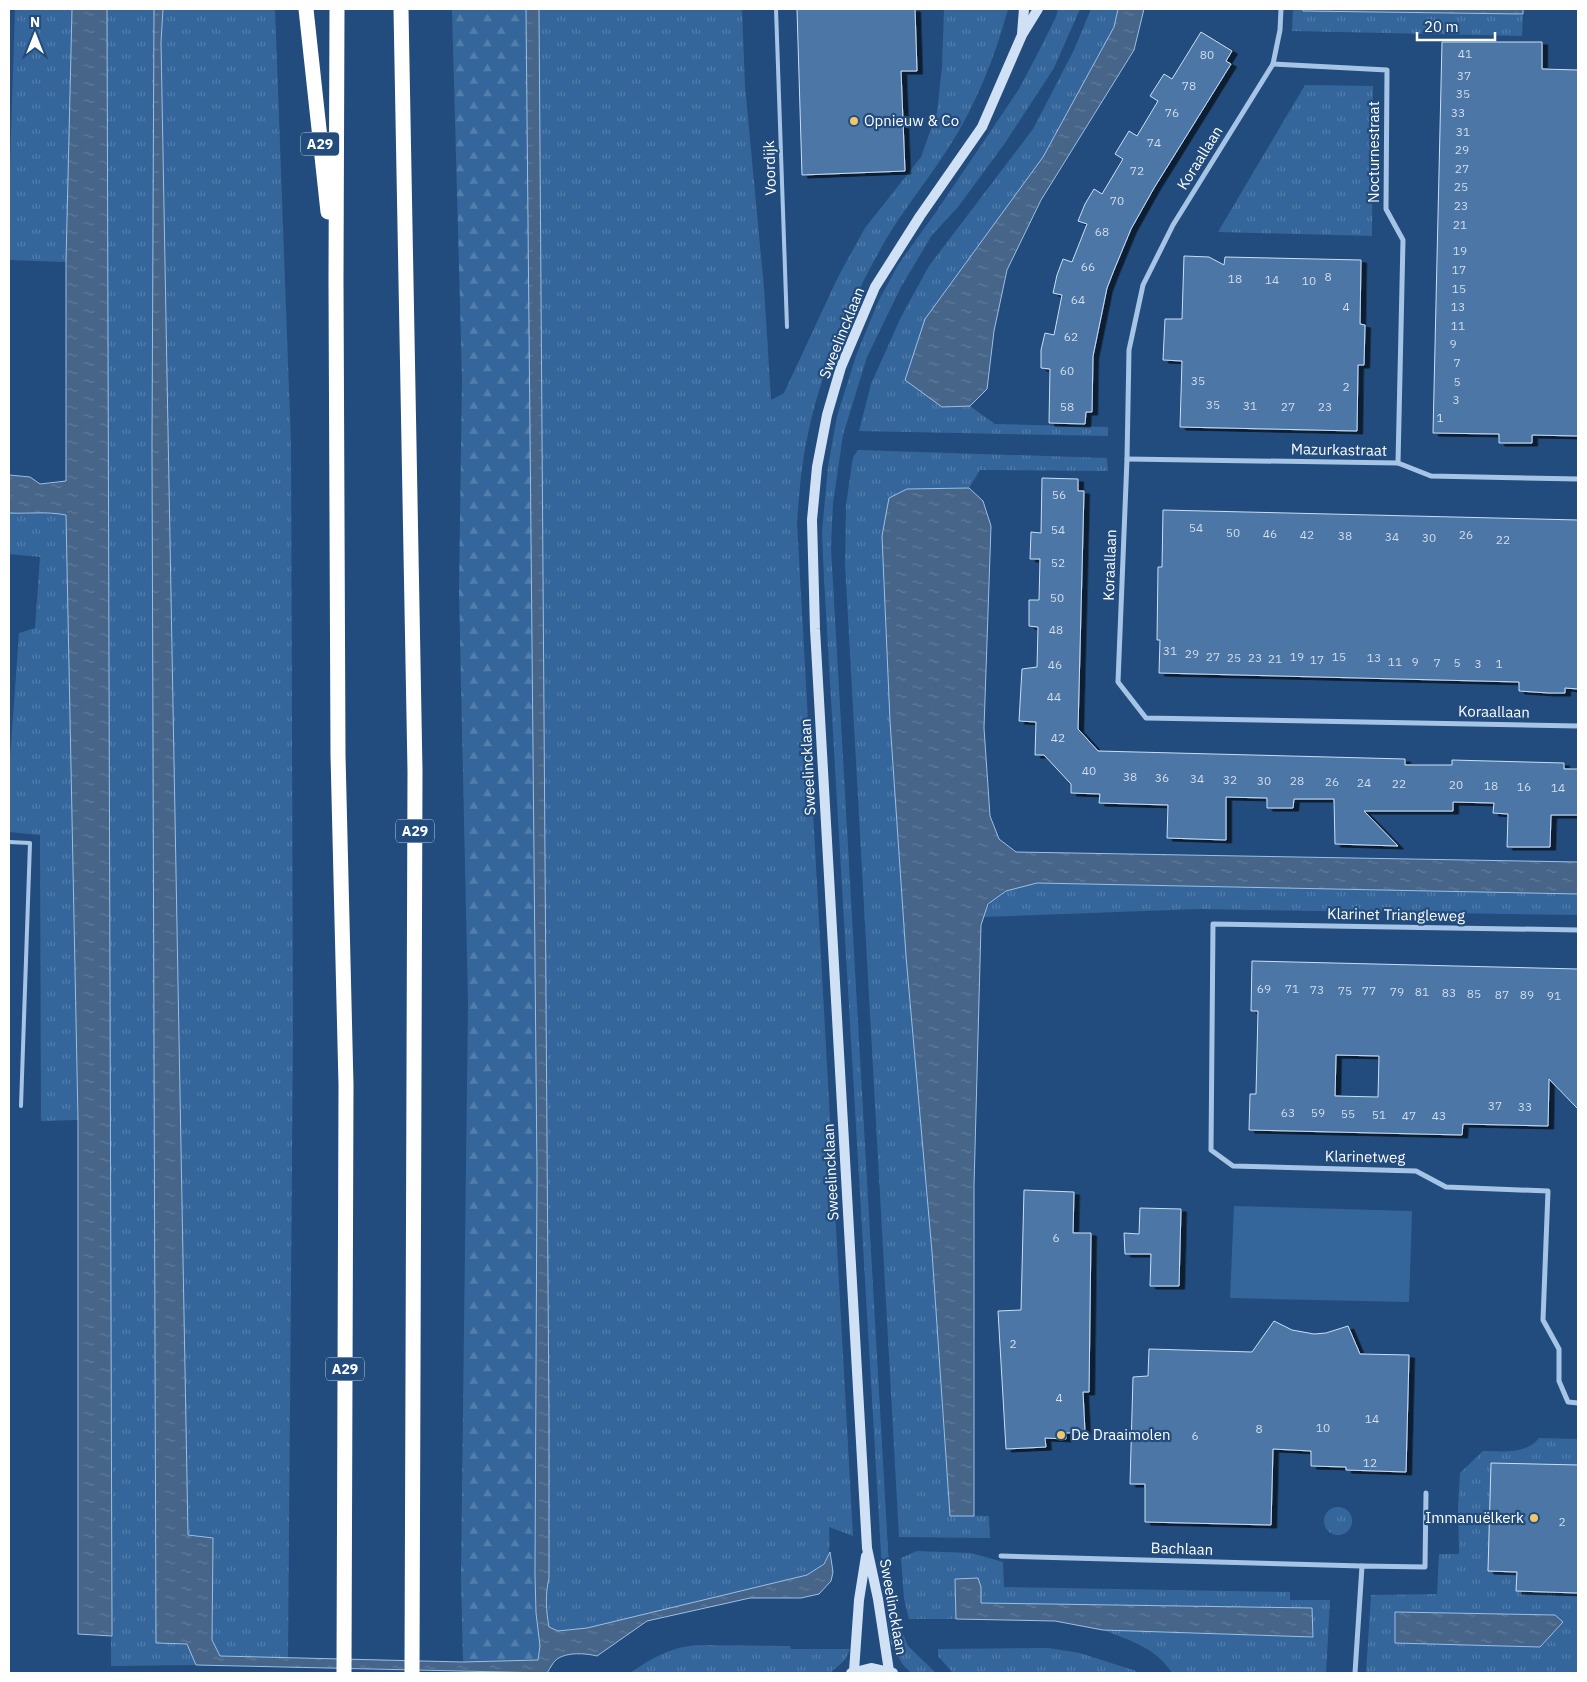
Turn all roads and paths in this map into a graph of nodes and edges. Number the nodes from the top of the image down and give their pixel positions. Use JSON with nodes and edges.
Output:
{"nodes":[{"id":1,"x":306,"y":9,"type":"edge"},
{"id":2,"x":337,"y":9,"type":"edge"},
{"id":3,"x":401,"y":9,"type":"edge"},
{"id":4,"x":776,"y":9,"type":"edge"},
{"id":5,"x":1024,"y":9,"type":"edge"},
{"id":6,"x":1038,"y":9,"type":"edge"},
{"id":7,"x":1281,"y":9,"type":"edge"},
{"id":8,"x":1022,"y":35,"type":"junction"},
{"id":9,"x":1273,"y":64,"type":"junction"},
{"id":10,"x":336,"y":280,"type":"junction"},
{"id":11,"x":787,"y":327,"type":"dead end"},
{"id":12,"x":1127,"y":459,"type":"junction"},
{"id":13,"x":1398,"y":463,"type":"junction"},
{"id":14,"x":1578,"y":479,"type":"edge"},
{"id":15,"x":1578,"y":726,"type":"edge"},
{"id":16,"x":9,"y":842,"type":"edge"},
{"id":17,"x":1213,"y":924,"type":"joint"},
{"id":18,"x":1578,"y":930,"type":"edge"},
{"id":19,"x":21,"y":1106,"type":"dead end"},
{"id":20,"x":1578,"y":1403,"type":"edge"},
{"id":21,"x":1426,"y":1493,"type":"dead end"},
{"id":22,"x":867,"y":1548,"type":"junction"},
{"id":23,"x":1001,"y":1556,"type":"dead end"},
{"id":24,"x":1362,"y":1566,"type":"junction"},
{"id":25,"x":853,"y":1672,"type":"edge"},
{"id":26,"x":891,"y":1672,"type":"edge"},
{"id":27,"x":344,"y":1673,"type":"edge"},
{"id":28,"x":412,"y":1673,"type":"edge"},
{"id":29,"x":1355,"y":1673,"type":"edge"}],
"edges":[{"from":1,"to":10,"type":"highway","number":"A29"},
{"from":2,"to":10,"type":"highway"},
{"from":3,"to":28,"type":"highway","number":"A29"},
{"from":4,"to":11,"type":"lane","name":"Voordijk"},
{"from":5,"to":8,"type":"main road","name":"Sweelincklaan"},
{"from":6,"to":8,"type":"main road","name":"Sweelincklaan"},
{"from":7,"to":9,"type":"street","name":"Koraallaan"},
{"from":8,"to":22,"type":"main road","name":"Sweelincklaan"},
{"from":9,"to":12,"type":"street","name":"Koraallaan"},
{"from":9,"to":13,"type":"street","name":"Nocturnestraat"},
{"from":10,"to":27,"type":"highway","number":"A29"},
{"from":12,"to":13,"type":"street","name":"Mazurkastraat"},
{"from":12,"to":15,"type":"street","name":"Koraallaan"},
{"from":13,"to":14,"type":"street","name":"Mazurkastraat"},
{"from":16,"to":19,"type":"lane"},
{"from":17,"to":18,"type":"street","name":"Klarinet Triangleweg"},
{"from":17,"to":20,"type":"street","name":"Klarinetweg"},
{"from":21,"to":24,"type":"street","name":"Bachlaan"},
{"from":22,"to":25,"type":"main road","name":"Sweelincklaan"},
{"from":22,"to":26,"type":"main road","name":"Sweelincklaan"},
{"from":23,"to":24,"type":"street","name":"Bachlaan"},
{"from":24,"to":29,"type":"street"},
{"from":25,"to":26,"type":"main road"}]}
